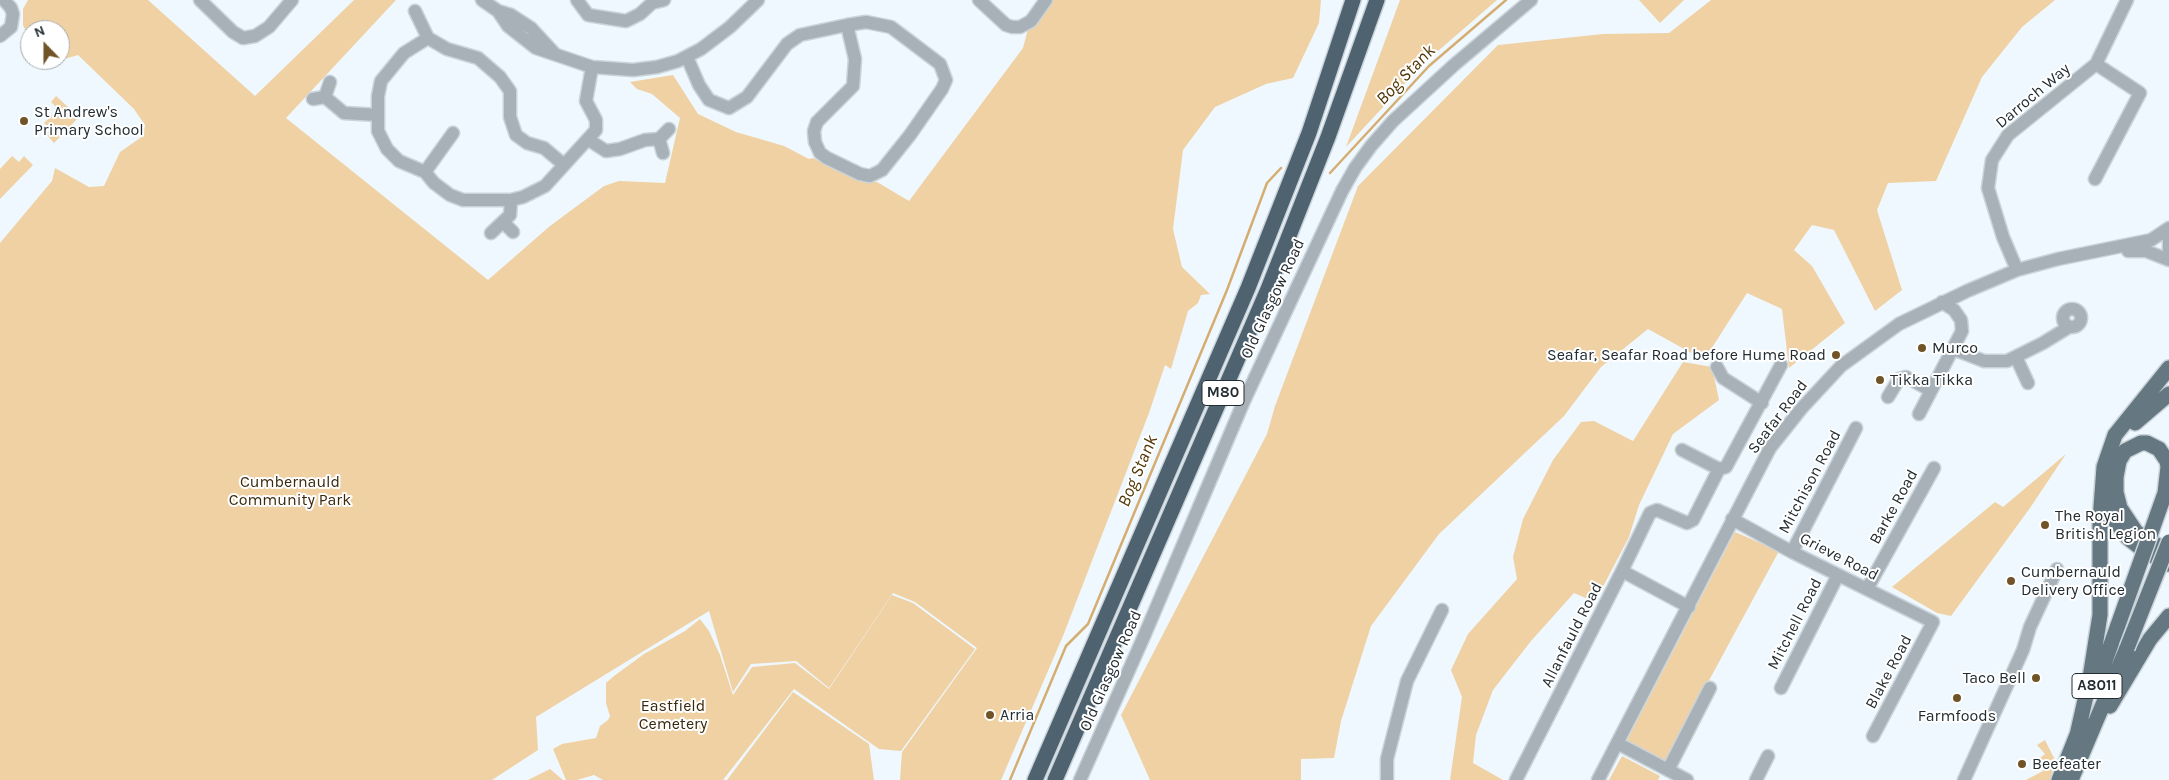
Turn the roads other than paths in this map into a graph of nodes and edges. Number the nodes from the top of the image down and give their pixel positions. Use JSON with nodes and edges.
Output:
{"nodes":[{"id":1,"x":200,"y":0,"type":"edge"},
{"id":2,"x":292,"y":0,"type":"edge"},
{"id":3,"x":482,"y":0,"type":"edge"},
{"id":4,"x":577,"y":0,"type":"edge"},
{"id":5,"x":664,"y":0,"type":"edge"},
{"id":6,"x":758,"y":0,"type":"edge"},
{"id":7,"x":979,"y":0,"type":"edge"},
{"id":8,"x":1046,"y":0,"type":"edge"},
{"id":9,"x":1353,"y":0,"type":"edge"},
{"id":10,"x":1377,"y":0,"type":"edge"},
{"id":11,"x":1531,"y":0,"type":"edge"},
{"id":12,"x":2127,"y":0,"type":"edge"},
{"id":13,"x":10,"y":3,"type":"edge"},
{"id":14,"x":415,"y":11,"type":"dead end"},
{"id":15,"x":847,"y":26,"type":"junction"},
{"id":16,"x":0,"y":36,"type":"edge"},
{"id":17,"x":428,"y":38,"type":"junction"},
{"id":18,"x":687,"y":57,"type":"junction"},
{"id":19,"x":2096,"y":64,"type":"junction"},
{"id":20,"x":592,"y":67,"type":"junction"},
{"id":21,"x":330,"y":82,"type":"dead end"},
{"id":22,"x":378,"y":115,"type":"junction"},
{"id":23,"x":669,"y":129,"type":"dead end"},
{"id":24,"x":453,"y":133,"type":"dead end"},
{"id":25,"x":659,"y":139,"type":"junction"},
{"id":26,"x":589,"y":140,"type":"junction"},
{"id":27,"x":663,"y":153,"type":"dead end"},
{"id":28,"x":563,"y":164,"type":"junction"},
{"id":29,"x":425,"y":172,"type":"junction"},
{"id":30,"x":2095,"y":179,"type":"dead end"},
{"id":31,"x":511,"y":200,"type":"junction"},
{"id":32,"x":503,"y":222,"type":"junction"},
{"id":33,"x":2169,"y":228,"type":"edge"},
{"id":34,"x":513,"y":232,"type":"dead end"},
{"id":35,"x":491,"y":233,"type":"dead end"},
{"id":36,"x":2169,"y":235,"type":"edge"},
{"id":37,"x":2108,"y":250,"type":"junction"},
{"id":38,"x":2169,"y":250,"type":"edge"},
{"id":39,"x":2169,"y":260,"type":"edge"},
{"id":40,"x":2016,"y":270,"type":"junction"},
{"id":41,"x":1967,"y":291,"type":"junction"},
{"id":42,"x":1942,"y":302,"type":"junction"},
{"id":43,"x":1962,"y":320,"type":"junction"},
{"id":44,"x":2068,"y":327,"type":"dead end"},
{"id":45,"x":1953,"y":349,"type":"junction"},
{"id":46,"x":2016,"y":357,"type":"junction"},
{"id":47,"x":1781,"y":365,"type":"dead end"},
{"id":48,"x":1717,"y":367,"type":"dead end"},
{"id":49,"x":2169,"y":368,"type":"edge"},
{"id":50,"x":2028,"y":384,"type":"dead end"},
{"id":51,"x":1930,"y":390,"type":"junction"},
{"id":52,"x":2169,"y":394,"type":"edge"},
{"id":53,"x":1888,"y":397,"type":"dead end"},
{"id":54,"x":1762,"y":403,"type":"junction"},
{"id":55,"x":1919,"y":414,"type":"dead end"},
{"id":56,"x":1856,"y":428,"type":"dead end"},
{"id":57,"x":2111,"y":446,"type":"junction"},
{"id":58,"x":1682,"y":450,"type":"dead end"},
{"id":59,"x":2104,"y":466,"type":"junction"},
{"id":60,"x":1934,"y":468,"type":"dead end"},
{"id":61,"x":1720,"y":469,"type":"junction"},
{"id":62,"x":2167,"y":496,"type":"edge"},
{"id":63,"x":1732,"y":519,"type":"junction"},
{"id":64,"x":2165,"y":547,"type":"edge"},
{"id":65,"x":1792,"y":552,"type":"junction"},
{"id":66,"x":2169,"y":564,"type":"edge"},
{"id":67,"x":2058,"y":569,"type":"dead end"},
{"id":68,"x":1622,"y":571,"type":"junction"},
{"id":69,"x":1838,"y":575,"type":"junction"},
{"id":70,"x":1867,"y":590,"type":"junction"},
{"id":71,"x":1689,"y":606,"type":"junction"},
{"id":72,"x":1442,"y":610,"type":"dead end"},
{"id":73,"x":2169,"y":616,"type":"edge"},
{"id":74,"x":1933,"y":622,"type":"joint"},
{"id":75,"x":1710,"y":688,"type":"dead end"},
{"id":76,"x":1781,"y":688,"type":"dead end"},
{"id":77,"x":2084,"y":733,"type":"junction"},
{"id":78,"x":1873,"y":736,"type":"dead end"},
{"id":79,"x":1617,"y":743,"type":"junction"},
{"id":80,"x":1768,"y":756,"type":"dead end"},
{"id":81,"x":1668,"y":770,"type":"junction"},
{"id":82,"x":1035,"y":780,"type":"edge"},
{"id":83,"x":1055,"y":780,"type":"edge"},
{"id":84,"x":1080,"y":780,"type":"edge"},
{"id":85,"x":1386,"y":780,"type":"edge"},
{"id":86,"x":1516,"y":780,"type":"edge"},
{"id":87,"x":1598,"y":780,"type":"edge"},
{"id":88,"x":1686,"y":780,"type":"edge"},
{"id":89,"x":1756,"y":780,"type":"edge"},
{"id":90,"x":1964,"y":780,"type":"edge"},
{"id":91,"x":2059,"y":780,"type":"edge"},
{"id":92,"x":2071,"y":780,"type":"edge"}],
"edges":[{"from":1,"to":2,"type":"street"},
{"from":3,"to":20,"type":"street"},
{"from":4,"to":5,"type":"street"},
{"from":6,"to":18,"type":"street"},
{"from":7,"to":8,"type":"street"},
{"from":9,"to":82,"type":"highway","number":"M80"},
{"from":10,"to":83,"type":"highway","number":"M80"},
{"from":11,"to":84,"type":"street","name":"Old Glasgow Road"},
{"from":12,"to":19,"type":"street","name":"Darroch Way"},
{"from":13,"to":16,"type":"street"},
{"from":14,"to":17,"type":"street"},
{"from":15,"to":15,"type":"street"},
{"from":15,"to":18,"type":"street"},
{"from":17,"to":22,"type":"street"},
{"from":17,"to":28,"type":"street"},
{"from":18,"to":20,"type":"street"},
{"from":19,"to":30,"type":"street","name":"Darroch Way"},
{"from":19,"to":40,"type":"street","name":"Darroch Way"},
{"from":20,"to":26,"type":"street"},
{"from":21,"to":22,"type":"street"},
{"from":22,"to":29,"type":"street"},
{"from":23,"to":25,"type":"street"},
{"from":24,"to":29,"type":"street"},
{"from":25,"to":26,"type":"street"},
{"from":25,"to":27,"type":"street"},
{"from":26,"to":28,"type":"street"},
{"from":28,"to":31,"type":"street"},
{"from":29,"to":31,"type":"street"},
{"from":31,"to":32,"type":"street"},
{"from":32,"to":34,"type":"street"},
{"from":32,"to":35,"type":"street"},
{"from":33,"to":37,"type":"street","name":"Seafar Road"},
{"from":36,"to":38,"type":"street"},
{"from":37,"to":39,"type":"street","name":"Seafar Road"},
{"from":37,"to":40,"type":"street","name":"Seafar Road"},
{"from":40,"to":41,"type":"street","name":"Seafar Road"},
{"from":41,"to":42,"type":"street","name":"Seafar Road"},
{"from":41,"to":43,"type":"street"},
{"from":42,"to":43,"type":"street"},
{"from":42,"to":63,"type":"street","name":"Seafar Road"},
{"from":43,"to":45,"type":"street"},
{"from":44,"to":46,"type":"street"},
{"from":45,"to":46,"type":"street"},
{"from":45,"to":51,"type":"street"},
{"from":46,"to":50,"type":"street"},
{"from":47,"to":54,"type":"street"},
{"from":48,"to":54,"type":"street"},
{"from":49,"to":57,"type":"main road"},
{"from":51,"to":53,"type":"street"},
{"from":51,"to":55,"type":"street"},
{"from":52,"to":57,"type":"main road"},
{"from":54,"to":61,"type":"street"},
{"from":56,"to":65,"type":"street","name":"Mitchison Road"},
{"from":57,"to":59,"type":"main road"},
{"from":58,"to":61,"type":"street"},
{"from":59,"to":66,"type":"main road"},
{"from":59,"to":77,"type":"main road"},
{"from":60,"to":70,"type":"street","name":"Barke Road"},
{"from":61,"to":68,"type":"street"},
{"from":62,"to":64,"type":"main road"},
{"from":62,"to":77,"type":"main road","number":"A8011","bridge":true},
{"from":63,"to":65,"type":"street","name":"Grieve Road"},
{"from":63,"to":71,"type":"street","name":"Seafar Road"},
{"from":64,"to":77,"type":"main road","number":"A8011","bridge":true},
{"from":65,"to":69,"type":"street","name":"Grieve Road"},
{"from":67,"to":90,"type":"street"},
{"from":68,"to":71,"type":"street","name":"Allanfauld Road"},
{"from":68,"to":86,"type":"street","name":"Allanfauld Road"},
{"from":69,"to":70,"type":"street","name":"Grieve Road"},
{"from":69,"to":76,"type":"street","name":"Mitchell Road"},
{"from":70,"to":74,"type":"street","name":"Grieve Road"},
{"from":71,"to":79,"type":"street","name":"Seafar Road"},
{"from":72,"to":85,"type":"street"},
{"from":73,"to":77,"type":"main road"},
{"from":74,"to":78,"type":"street","name":"Blake Road"},
{"from":75,"to":81,"type":"street"},
{"from":77,"to":91,"type":"main road","number":"A8011"},
{"from":77,"to":92,"type":"main road","number":"A8011"},
{"from":79,"to":81,"type":"street"},
{"from":79,"to":87,"type":"street","name":"Seafar Road"},
{"from":80,"to":89,"type":"street"},
{"from":81,"to":88,"type":"street"}]}
